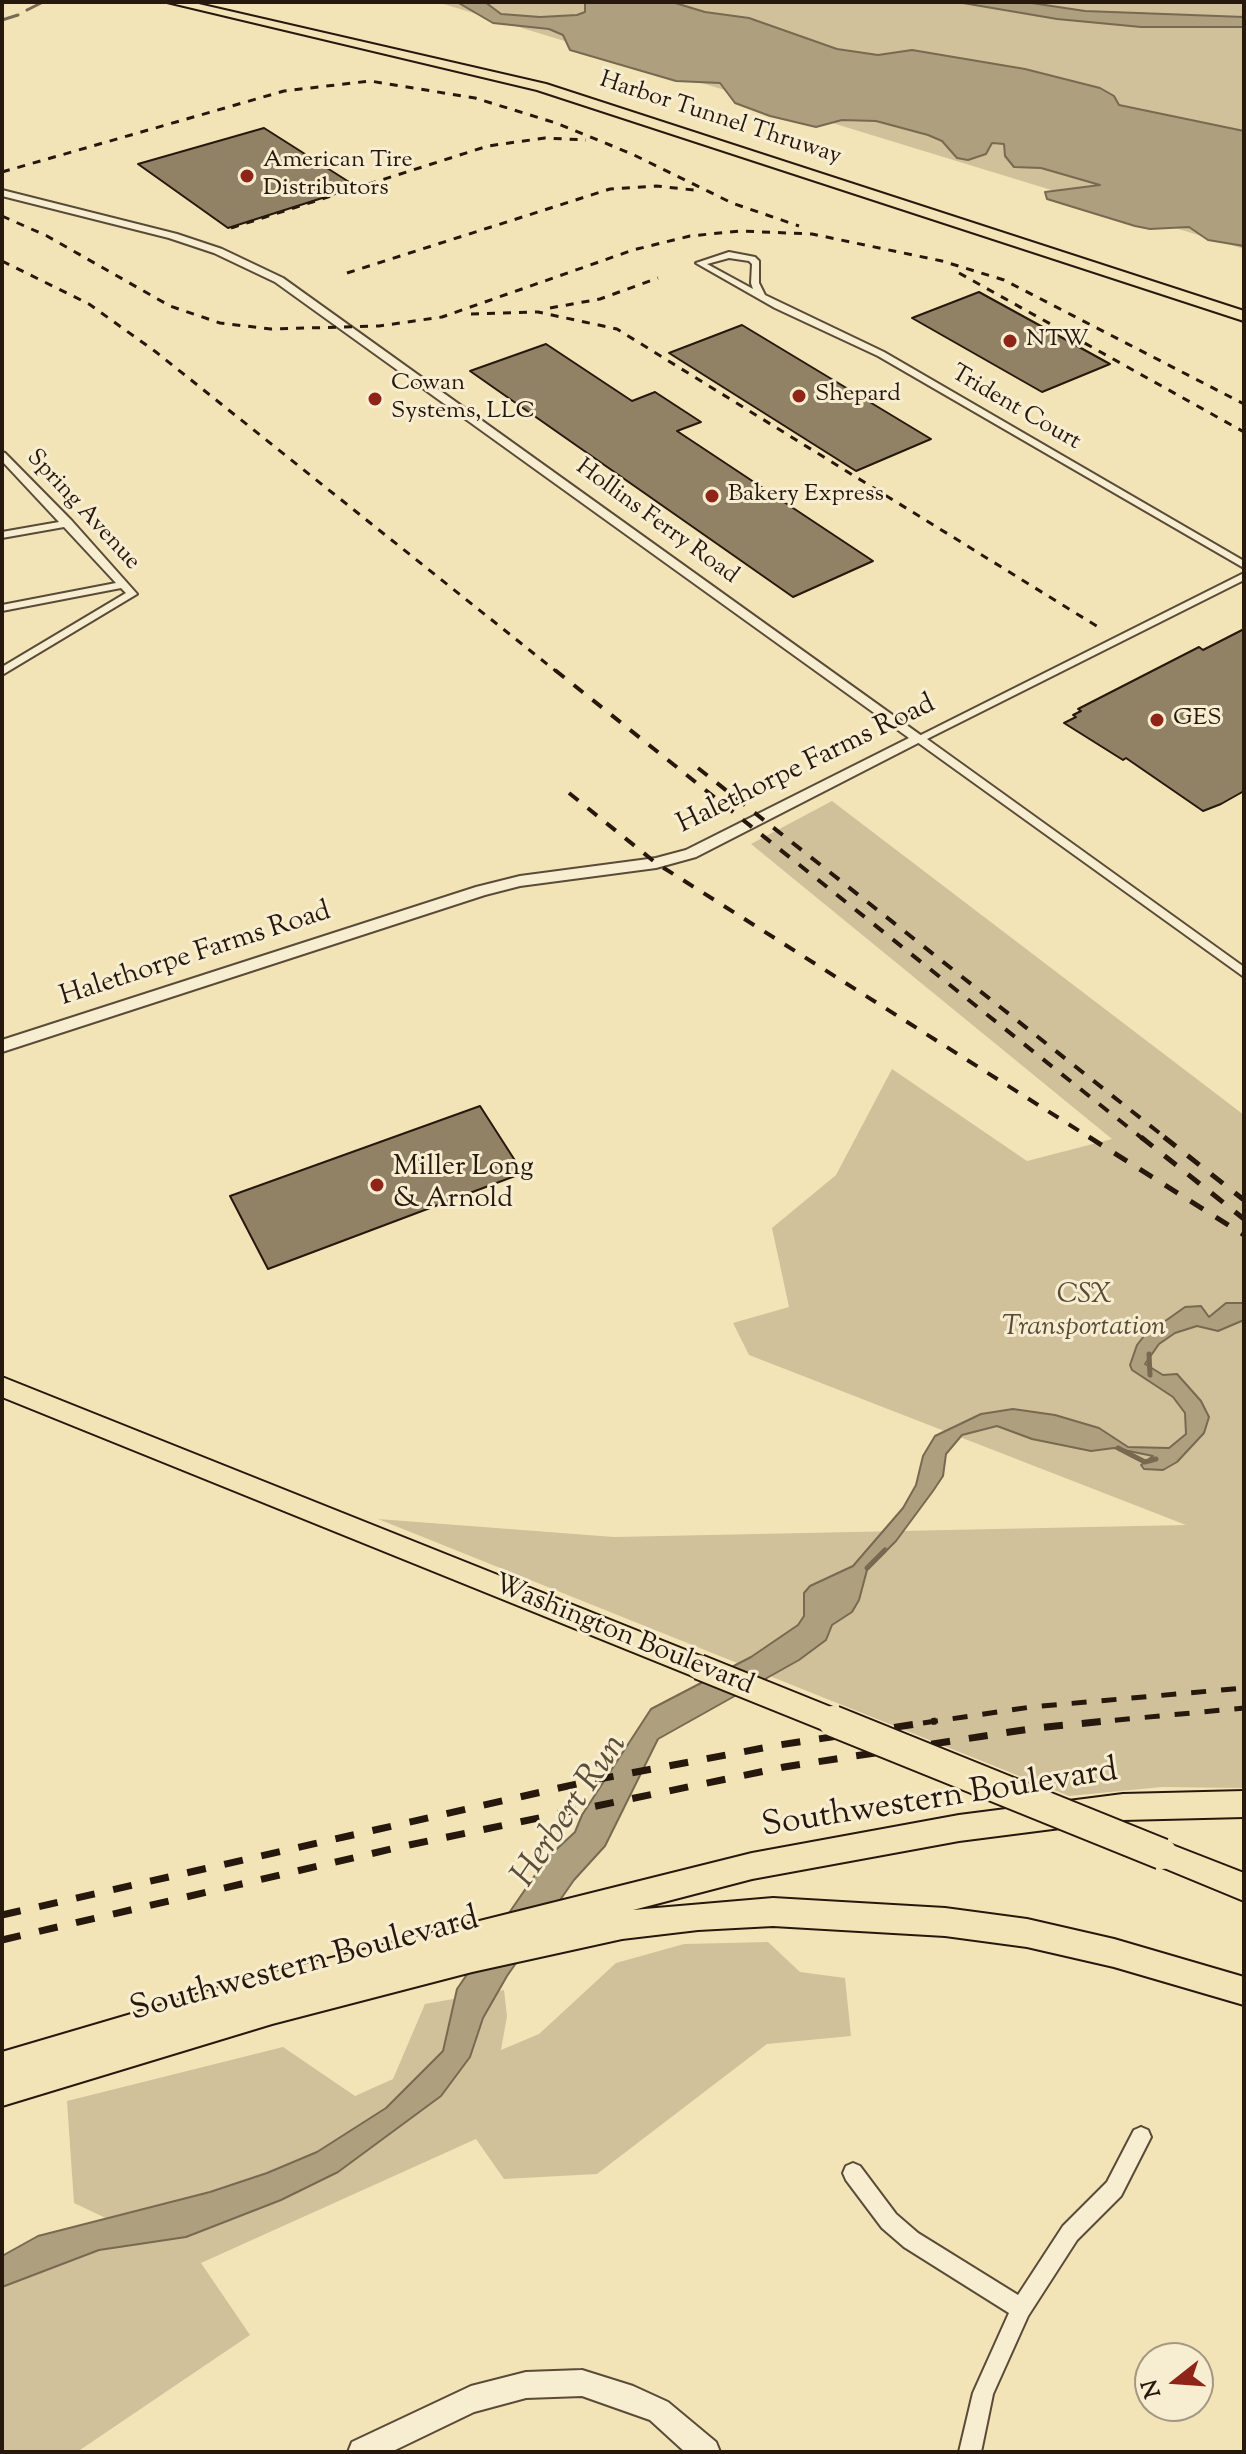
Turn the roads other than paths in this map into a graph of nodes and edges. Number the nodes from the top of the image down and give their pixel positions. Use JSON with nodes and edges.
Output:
{"nodes":[{"id":1,"x":173,"y":2,"type":"edge"},
{"id":2,"x":231,"y":2,"type":"edge"},
{"id":3,"x":622,"y":97,"type":"dead end"},
{"id":4,"x":2,"y":193,"type":"edge"},
{"id":5,"x":1074,"y":243,"type":"dead end"},
{"id":6,"x":761,"y":297,"type":"junction"},
{"id":7,"x":1244,"y":298,"type":"edge"},
{"id":8,"x":1244,"y":316,"type":"edge"},
{"id":9,"x":2,"y":455,"type":"edge"},
{"id":10,"x":68,"y":523,"type":"junction"},
{"id":11,"x":2,"y":535,"type":"edge"},
{"id":12,"x":1244,"y":565,"type":"edge"},
{"id":13,"x":1244,"y":576,"type":"edge"},
{"id":14,"x":123,"y":585,"type":"junction"},
{"id":15,"x":2,"y":608,"type":"edge"},
{"id":16,"x":2,"y":672,"type":"edge"},
{"id":17,"x":919,"y":739,"type":"junction"},
{"id":18,"x":1244,"y":973,"type":"edge"},
{"id":19,"x":2,"y":1046,"type":"edge"},
{"id":20,"x":2,"y":1387,"type":"edge"},
{"id":21,"x":1244,"y":1804,"type":"edge"},
{"id":22,"x":1244,"y":1887,"type":"edge"},
{"id":23,"x":1244,"y":1991,"type":"edge"},
{"id":24,"x":2,"y":2067,"type":"edge"},
{"id":25,"x":2,"y":2091,"type":"edge"},
{"id":26,"x":1141,"y":2137,"type":"dead end"},
{"id":27,"x":853,"y":2173,"type":"dead end"},
{"id":28,"x":1021,"y":2309,"type":"junction"},
{"id":29,"x":363,"y":2452,"type":"edge"},
{"id":30,"x":706,"y":2452,"type":"edge"},
{"id":31,"x":970,"y":2452,"type":"edge"}],
"edges":[{"from":1,"to":8,"type":"highway","name":"Harbor Tunnel Thruway"},
{"from":2,"to":3,"type":"highway","name":"Harbor Tunnel Thruway"},
{"from":4,"to":17,"type":"street","name":"Hollins Ferry Road"},
{"from":5,"to":7,"type":"highway"},
{"from":6,"to":6,"type":"street","name":"Trident Court"},
{"from":6,"to":12,"type":"street","name":"Trident Court"},
{"from":9,"to":10,"type":"street","name":"Spring Avenue"},
{"from":10,"to":11,"type":"street"},
{"from":10,"to":14,"type":"street","name":"Spring Avenue"},
{"from":13,"to":17,"type":"street","name":"Halethorpe Farms Road"},
{"from":14,"to":15,"type":"street"},
{"from":14,"to":16,"type":"street","name":"Spring Avenue"},
{"from":17,"to":18,"type":"street","name":"Hollins Ferry Road"},
{"from":17,"to":19,"type":"street","name":"Halethorpe Farms Road"},
{"from":20,"to":22,"type":"main road","name":"Washington Boulevard","bridge":true},
{"from":21,"to":24,"type":"main road","name":"Southwestern Boulevard"},
{"from":23,"to":25,"type":"main road","name":"Southwestern Boulevard"},
{"from":26,"to":28,"type":"street"},
{"from":27,"to":28,"type":"street"},
{"from":28,"to":31,"type":"street"},
{"from":29,"to":30,"type":"street"}]}
